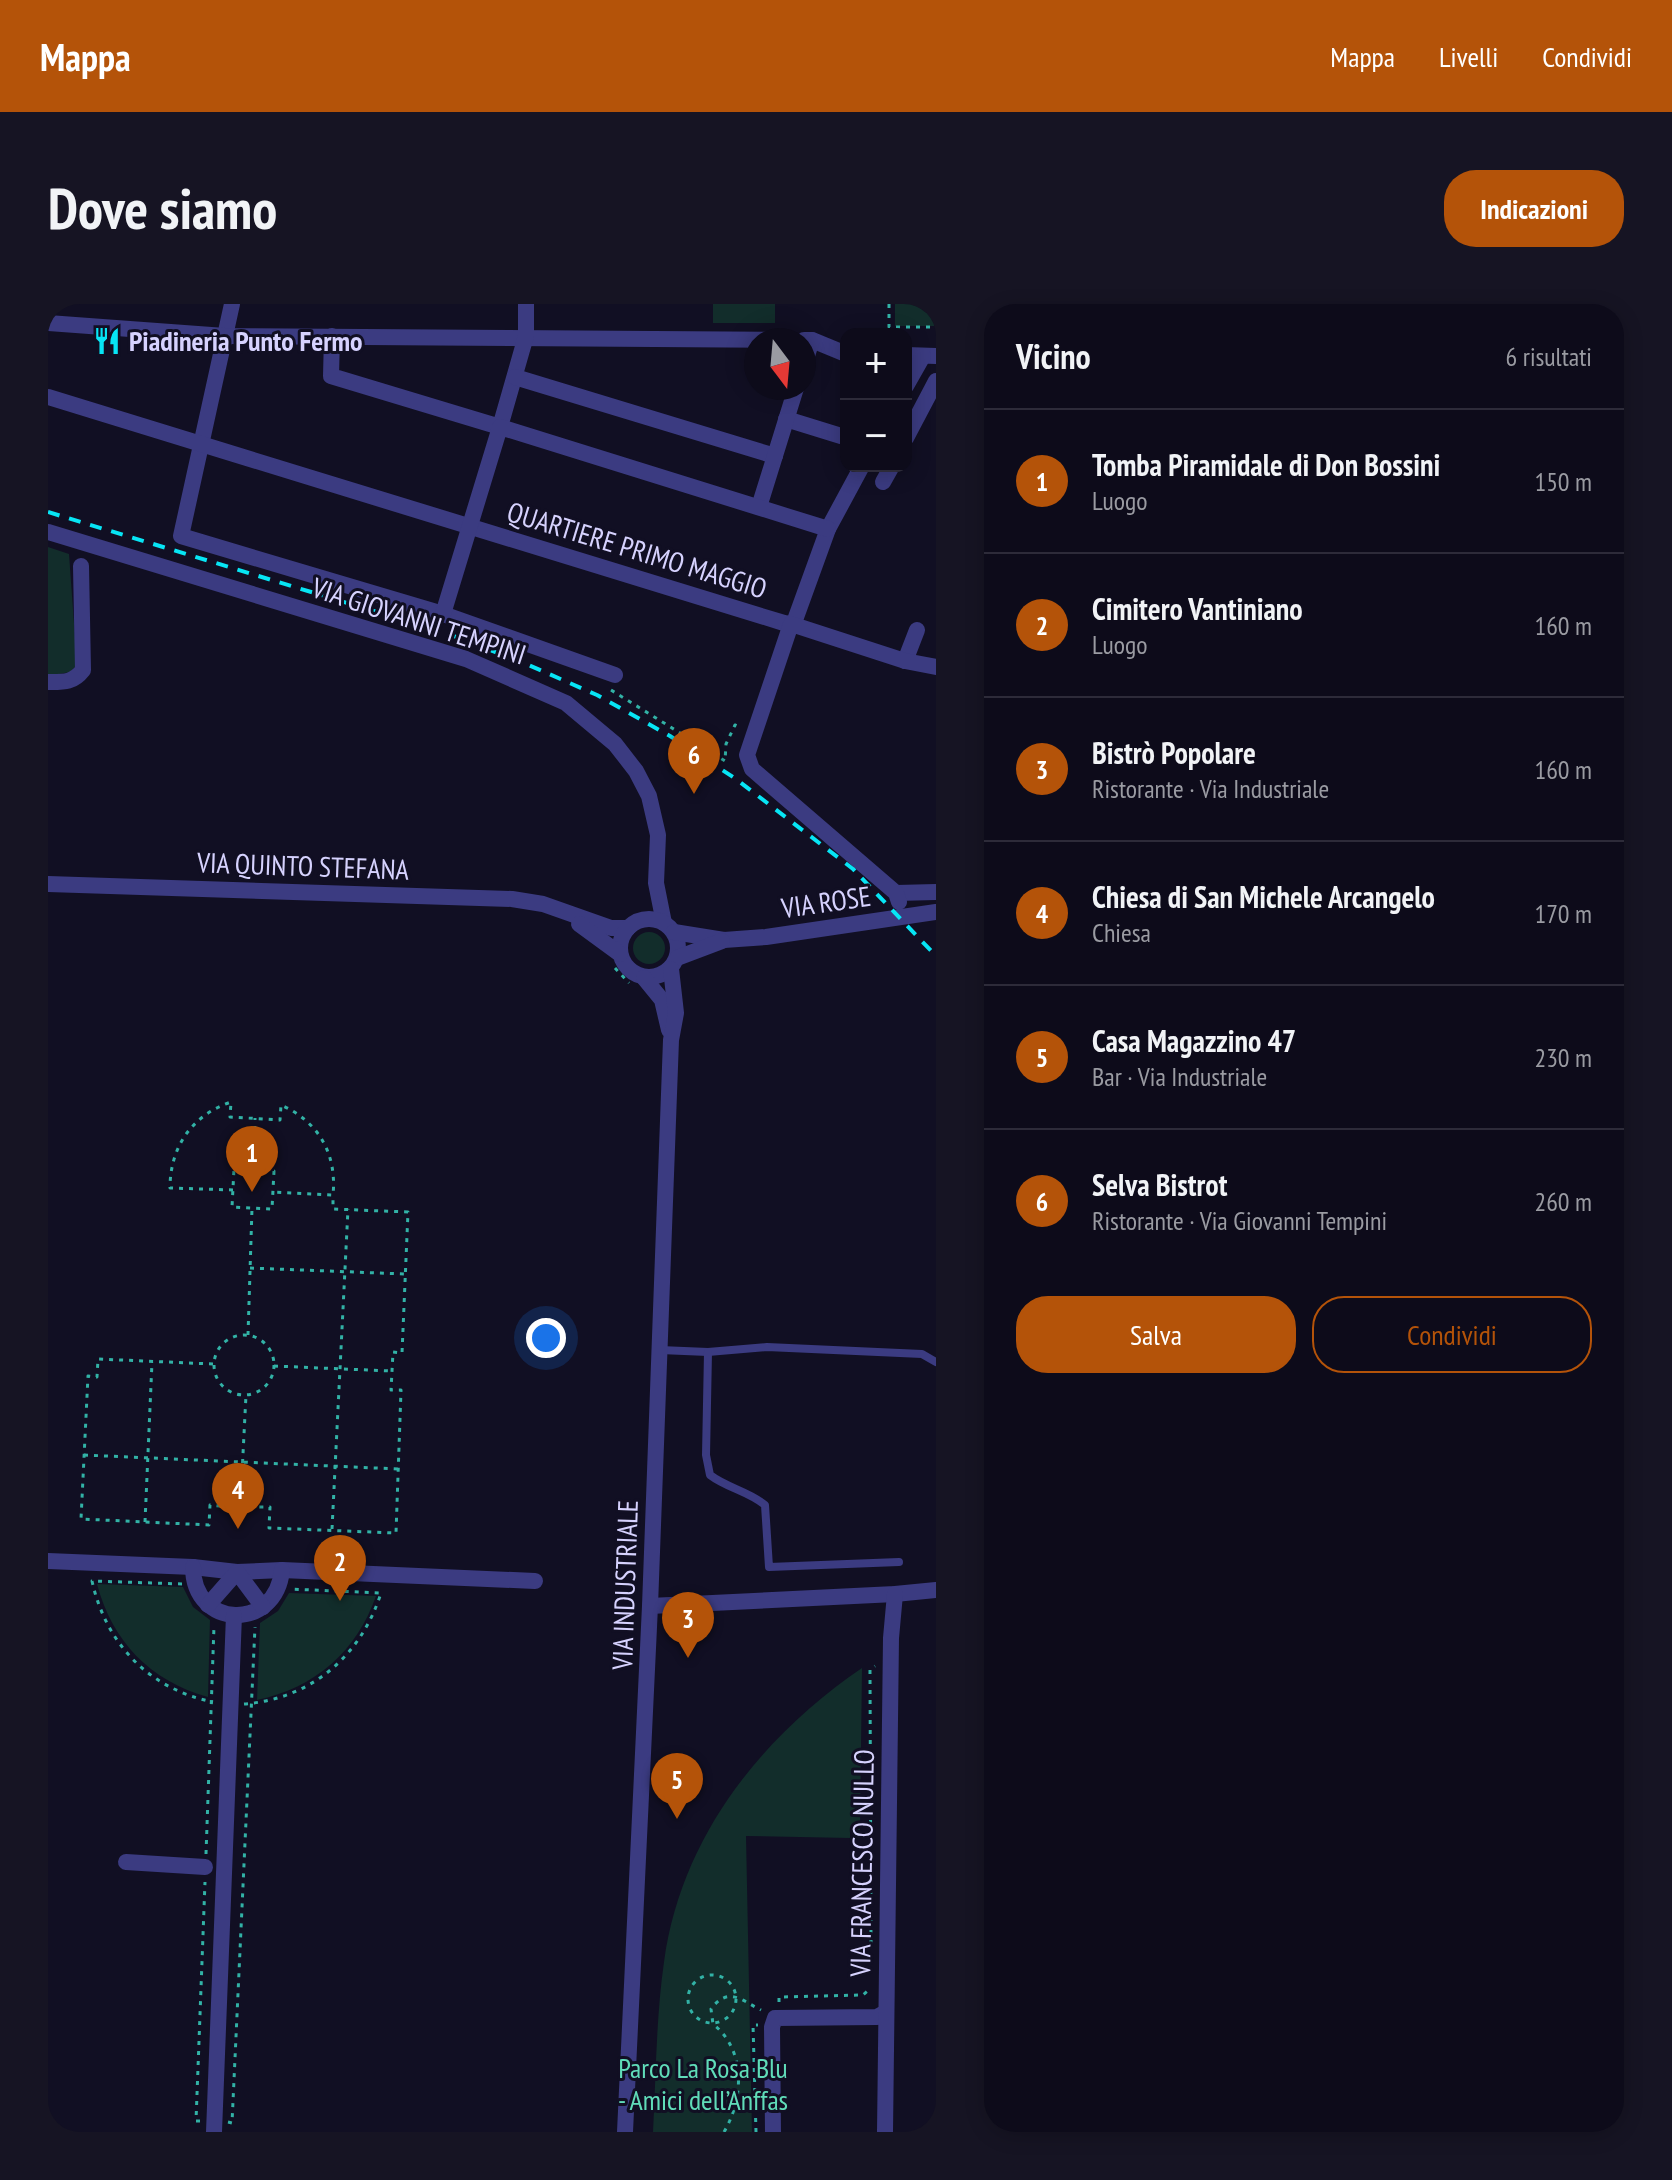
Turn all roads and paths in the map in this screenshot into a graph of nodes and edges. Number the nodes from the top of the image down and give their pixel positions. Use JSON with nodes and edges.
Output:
{"nodes":[{"id":1,"x":232,"y":304,"type":"edge"},
{"id":2,"x":526,"y":304,"type":"edge"},
{"id":3,"x":889,"y":304,"type":"edge"},
{"id":4,"x":48,"y":323,"type":"edge"},
{"id":5,"x":936,"y":327,"type":"edge"},
{"id":6,"x":225,"y":336,"type":"junction"},
{"id":7,"x":332,"y":336,"type":"junction"},
{"id":8,"x":526,"y":336,"type":"junction"},
{"id":9,"x":744,"y":339,"type":"edge"},
{"id":10,"x":816,"y":343,"type":"edge"},
{"id":11,"x":840,"y":352,"type":"edge"},
{"id":12,"x":922,"y":356,"type":"edge"},
{"id":13,"x":912,"y":375,"type":"edge"},
{"id":14,"x":515,"y":377,"type":"junction"},
{"id":15,"x":936,"y":381,"type":"edge"},
{"id":16,"x":48,"y":397,"type":"edge"},
{"id":17,"x":792,"y":400,"type":"edge"},
{"id":18,"x":786,"y":419,"type":"junction"},
{"id":19,"x":500,"y":427,"type":"junction"},
{"id":20,"x":912,"y":427,"type":"edge"},
{"id":21,"x":840,"y":436,"type":"edge"},
{"id":22,"x":202,"y":445,"type":"junction"},
{"id":23,"x":775,"y":456,"type":"junction"},
{"id":24,"x":859,"y":472,"type":"edge"},
{"id":25,"x":889,"y":472,"type":"edge"},
{"id":26,"x":883,"y":482,"type":"dead end"},
{"id":27,"x":759,"y":507,"type":"junction"},
{"id":28,"x":469,"y":524,"type":"junction"},
{"id":29,"x":828,"y":529,"type":"junction"},
{"id":30,"x":48,"y":532,"type":"edge"},
{"id":31,"x":81,"y":566,"type":"dead end"},
{"id":32,"x":443,"y":614,"type":"junction"},
{"id":33,"x":791,"y":624,"type":"junction"},
{"id":34,"x":917,"y":630,"type":"dead end"},
{"id":35,"x":905,"y":661,"type":"junction"},
{"id":36,"x":936,"y":667,"type":"edge"},
{"id":37,"x":615,"y":675,"type":"joint"},
{"id":38,"x":48,"y":682,"type":"edge"},
{"id":39,"x":754,"y":734,"type":"junction"},
{"id":40,"x":656,"y":883,"type":"junction"},
{"id":41,"x":48,"y":884,"type":"edge"},
{"id":42,"x":936,"y":892,"type":"edge"},
{"id":43,"x":554,"y":907,"type":"junction"},
{"id":44,"x":936,"y":912,"type":"edge"},
{"id":45,"x":632,"y":924,"type":"junction"},
{"id":46,"x":669,"y":927,"type":"junction"},
{"id":47,"x":724,"y":940,"type":"junction"},
{"id":48,"x":620,"y":954,"type":"junction"},
{"id":49,"x":674,"y":963,"type":"junction"},
{"id":50,"x":644,"y":978,"type":"junction"},
{"id":51,"x":671,"y":1040,"type":"junction"},
{"id":52,"x":255,"y":1118,"type":"junction"},
{"id":53,"x":254,"y":1170,"type":"junction"},
{"id":54,"x":233,"y":1190,"type":"junction"},
{"id":55,"x":273,"y":1192,"type":"junction"},
{"id":56,"x":333,"y":1195,"type":"junction"},
{"id":57,"x":252,"y":1208,"type":"junction"},
{"id":58,"x":348,"y":1209,"type":"junction"},
{"id":59,"x":250,"y":1268,"type":"junction"},
{"id":60,"x":345,"y":1272,"type":"junction"},
{"id":61,"x":405,"y":1274,"type":"junction"},
{"id":62,"x":248,"y":1335,"type":"junction"},
{"id":63,"x":660,"y":1350,"type":"junction"},
{"id":64,"x":708,"y":1352,"type":"junction"},
{"id":65,"x":152,"y":1361,"type":"junction"},
{"id":66,"x":936,"y":1362,"type":"edge"},
{"id":67,"x":213,"y":1364,"type":"junction"},
{"id":68,"x":274,"y":1366,"type":"junction"},
{"id":69,"x":340,"y":1369,"type":"junction"},
{"id":70,"x":392,"y":1371,"type":"junction"},
{"id":71,"x":246,"y":1395,"type":"junction"},
{"id":72,"x":84,"y":1455,"type":"junction"},
{"id":73,"x":148,"y":1458,"type":"junction"},
{"id":74,"x":243,"y":1462,"type":"junction"},
{"id":75,"x":336,"y":1466,"type":"junction"},
{"id":76,"x":398,"y":1469,"type":"junction"},
{"id":77,"x":241,"y":1491,"type":"junction"},
{"id":78,"x":145,"y":1522,"type":"junction"},
{"id":79,"x":332,"y":1530,"type":"junction"},
{"id":80,"x":48,"y":1561,"type":"edge"},
{"id":81,"x":899,"y":1562,"type":"dead end"},
{"id":82,"x":193,"y":1567,"type":"junction"},
{"id":83,"x":282,"y":1570,"type":"junction"},
{"id":84,"x":237,"y":1572,"type":"junction"},
{"id":85,"x":92,"y":1581,"type":"dead end"},
{"id":86,"x":535,"y":1581,"type":"dead end"},
{"id":87,"x":195,"y":1585,"type":"junction"},
{"id":88,"x":278,"y":1588,"type":"junction"},
{"id":89,"x":936,"y":1590,"type":"edge"},
{"id":90,"x":381,"y":1593,"type":"dead end"},
{"id":91,"x":895,"y":1594,"type":"junction"},
{"id":92,"x":208,"y":1605,"type":"junction"},
{"id":93,"x":650,"y":1606,"type":"junction"},
{"id":94,"x":263,"y":1607,"type":"junction"},
{"id":95,"x":234,"y":1615,"type":"junction"},
{"id":96,"x":883,"y":1659,"type":"dead end"},
{"id":97,"x":126,"y":1862,"type":"dead end"},
{"id":98,"x":205,"y":1867,"type":"dead end"},
{"id":99,"x":871,"y":1956,"type":"dead end"},
{"id":100,"x":871,"y":1988,"type":"dead end"},
{"id":101,"x":736,"y":1997,"type":"junction"},
{"id":102,"x":886,"y":2012,"type":"junction"},
{"id":103,"x":771,"y":2016,"type":"junction"},
{"id":104,"x":713,"y":2024,"type":"junction"},
{"id":105,"x":214,"y":2132,"type":"edge"},
{"id":106,"x":625,"y":2132,"type":"edge"},
{"id":107,"x":724,"y":2132,"type":"edge"},
{"id":108,"x":756,"y":2132,"type":"edge"},
{"id":109,"x":773,"y":2132,"type":"edge"},
{"id":110,"x":885,"y":2132,"type":"edge"}],
"edges":[{"from":1,"to":6,"type":"street"},
{"from":2,"to":8,"type":"street","name":"QUARTIERE PRIMO MAGGIO"},
{"from":3,"to":5,"type":"path"},
{"from":4,"to":6,"type":"street"},
{"from":6,"to":7,"type":"street"},
{"from":6,"to":22,"type":"street"},
{"from":7,"to":8,"type":"street"},
{"from":7,"to":19,"type":"street"},
{"from":8,"to":9,"type":"street"},
{"from":8,"to":14,"type":"street","name":"QUARTIERE PRIMO MAGGIO"},
{"from":10,"to":11,"type":"street"},
{"from":12,"to":13,"type":"street"},
{"from":14,"to":19,"type":"street","name":"QUARTIERE PRIMO MAGGIO"},
{"from":14,"to":23,"type":"street"},
{"from":15,"to":20,"type":"street"},
{"from":16,"to":22,"type":"street","name":"QUARTIERE PRIMO MAGGIO"},
{"from":17,"to":18,"type":"street"},
{"from":18,"to":21,"type":"street"},
{"from":18,"to":23,"type":"street"},
{"from":19,"to":27,"type":"street"},
{"from":19,"to":28,"type":"street","name":"QUARTIERE PRIMO MAGGIO"},
{"from":22,"to":28,"type":"street","name":"QUARTIERE PRIMO MAGGIO"},
{"from":22,"to":32,"type":"street"},
{"from":23,"to":27,"type":"street"},
{"from":24,"to":29,"type":"street","name":"QUARTIERE PRIMO MAGGIO"},
{"from":25,"to":26,"type":"street"},
{"from":27,"to":29,"type":"street"},
{"from":28,"to":32,"type":"street","name":"QUARTIERE PRIMO MAGGIO"},
{"from":28,"to":33,"type":"street","name":"QUARTIERE PRIMO MAGGIO"},
{"from":29,"to":33,"type":"street","name":"QUARTIERE PRIMO MAGGIO"},
{"from":30,"to":40,"type":"street","name":"VIA GIOVANNI TEMPINI"},
{"from":31,"to":38,"type":"street"},
{"from":32,"to":37,"type":"street"},
{"from":33,"to":35,"type":"street","name":"QUARTIERE PRIMO MAGGIO"},
{"from":33,"to":39,"type":"street","name":"QUARTIERE PRIMO MAGGIO"},
{"from":34,"to":35,"type":"street"},
{"from":35,"to":36,"type":"street","name":"QUARTIERE PRIMO MAGGIO"},
{"from":37,"to":39,"type":"path"},
{"from":39,"to":42,"type":"street","name":"QUARTIERE PRIMO MAGGIO"},
{"from":40,"to":45,"type":"street","name":"VIA GIOVANNI TEMPINI"},
{"from":40,"to":46,"type":"street","name":"VIA GIOVANNI TEMPINI"},
{"from":41,"to":43,"type":"street","name":"VIA QUINTO STEFANA"},
{"from":43,"to":45,"type":"street","name":"VIA QUINTO STEFANA"},
{"from":43,"to":48,"type":"street","name":"VIA QUINTO STEFANA"},
{"from":44,"to":47,"type":"street","name":"VIA ROSE"},
{"from":45,"to":46,"type":"street"},
{"from":45,"to":48,"type":"street"},
{"from":46,"to":47,"type":"street","name":"VIA ROSE"},
{"from":46,"to":49,"type":"street"},
{"from":47,"to":49,"type":"street","name":"VIA ROSE"},
{"from":48,"to":50,"type":"street"},
{"from":49,"to":50,"type":"street"},
{"from":49,"to":51,"type":"street","name":"VIA INDUSTRIALE"},
{"from":50,"to":51,"type":"street","name":"VIA INDUSTRIALE"},
{"from":51,"to":63,"type":"street","name":"VIA INDUSTRIALE"},
{"from":52,"to":53,"type":"path"},
{"from":52,"to":54,"type":"path"},
{"from":52,"to":56,"type":"path"},
{"from":53,"to":54,"type":"path"},
{"from":53,"to":55,"type":"path"},
{"from":54,"to":57,"type":"path"},
{"from":55,"to":56,"type":"path"},
{"from":55,"to":57,"type":"path"},
{"from":56,"to":58,"type":"path"},
{"from":57,"to":59,"type":"path"},
{"from":58,"to":60,"type":"path"},
{"from":58,"to":61,"type":"path"},
{"from":59,"to":60,"type":"path"},
{"from":59,"to":62,"type":"path"},
{"from":60,"to":61,"type":"path"},
{"from":60,"to":69,"type":"path"},
{"from":61,"to":70,"type":"path"},
{"from":62,"to":67,"type":"path"},
{"from":62,"to":68,"type":"path"},
{"from":63,"to":64,"type":"lane"},
{"from":63,"to":93,"type":"street","name":"VIA INDUSTRIALE"},
{"from":64,"to":66,"type":"lane"},
{"from":64,"to":81,"type":"lane"},
{"from":65,"to":67,"type":"path"},
{"from":65,"to":72,"type":"path"},
{"from":65,"to":73,"type":"path"},
{"from":67,"to":71,"type":"path"},
{"from":68,"to":69,"type":"path"},
{"from":68,"to":71,"type":"path"},
{"from":69,"to":70,"type":"path"},
{"from":69,"to":75,"type":"path"},
{"from":70,"to":76,"type":"path"},
{"from":71,"to":74,"type":"path"},
{"from":72,"to":73,"type":"path"},
{"from":72,"to":78,"type":"path"},
{"from":73,"to":74,"type":"path"},
{"from":73,"to":78,"type":"path"},
{"from":74,"to":75,"type":"path"},
{"from":74,"to":77,"type":"path"},
{"from":75,"to":76,"type":"path"},
{"from":75,"to":79,"type":"path"},
{"from":76,"to":79,"type":"path"},
{"from":77,"to":78,"type":"path"},
{"from":77,"to":79,"type":"path"},
{"from":80,"to":82,"type":"street"},
{"from":82,"to":84,"type":"street"},
{"from":82,"to":87,"type":"street"},
{"from":83,"to":84,"type":"street"},
{"from":83,"to":86,"type":"street"},
{"from":83,"to":88,"type":"street"},
{"from":84,"to":92,"type":"street"},
{"from":84,"to":94,"type":"street"},
{"from":85,"to":87,"type":"path"},
{"from":87,"to":92,"type":"street"},
{"from":88,"to":90,"type":"path"},
{"from":88,"to":94,"type":"street"},
{"from":89,"to":91,"type":"street"},
{"from":91,"to":93,"type":"street"},
{"from":91,"to":102,"type":"street","name":"VIA FRANCESCO NULLO"},
{"from":92,"to":95,"type":"street"},
{"from":93,"to":106,"type":"street","name":"VIA INDUSTRIALE"},
{"from":94,"to":95,"type":"street"},
{"from":95,"to":105,"type":"street"},
{"from":96,"to":99,"type":"path"},
{"from":97,"to":98,"type":"street"},
{"from":100,"to":103,"type":"path"},
{"from":101,"to":103,"type":"path"},
{"from":101,"to":104,"type":"path"},
{"from":101,"to":104,"type":"path"},
{"from":101,"to":104,"type":"path"},
{"from":102,"to":103,"type":"street"},
{"from":102,"to":110,"type":"street","name":"VIA FRANCESCO NULLO"},
{"from":103,"to":108,"type":"path"},
{"from":103,"to":109,"type":"street"},
{"from":104,"to":107,"type":"path"}]}
